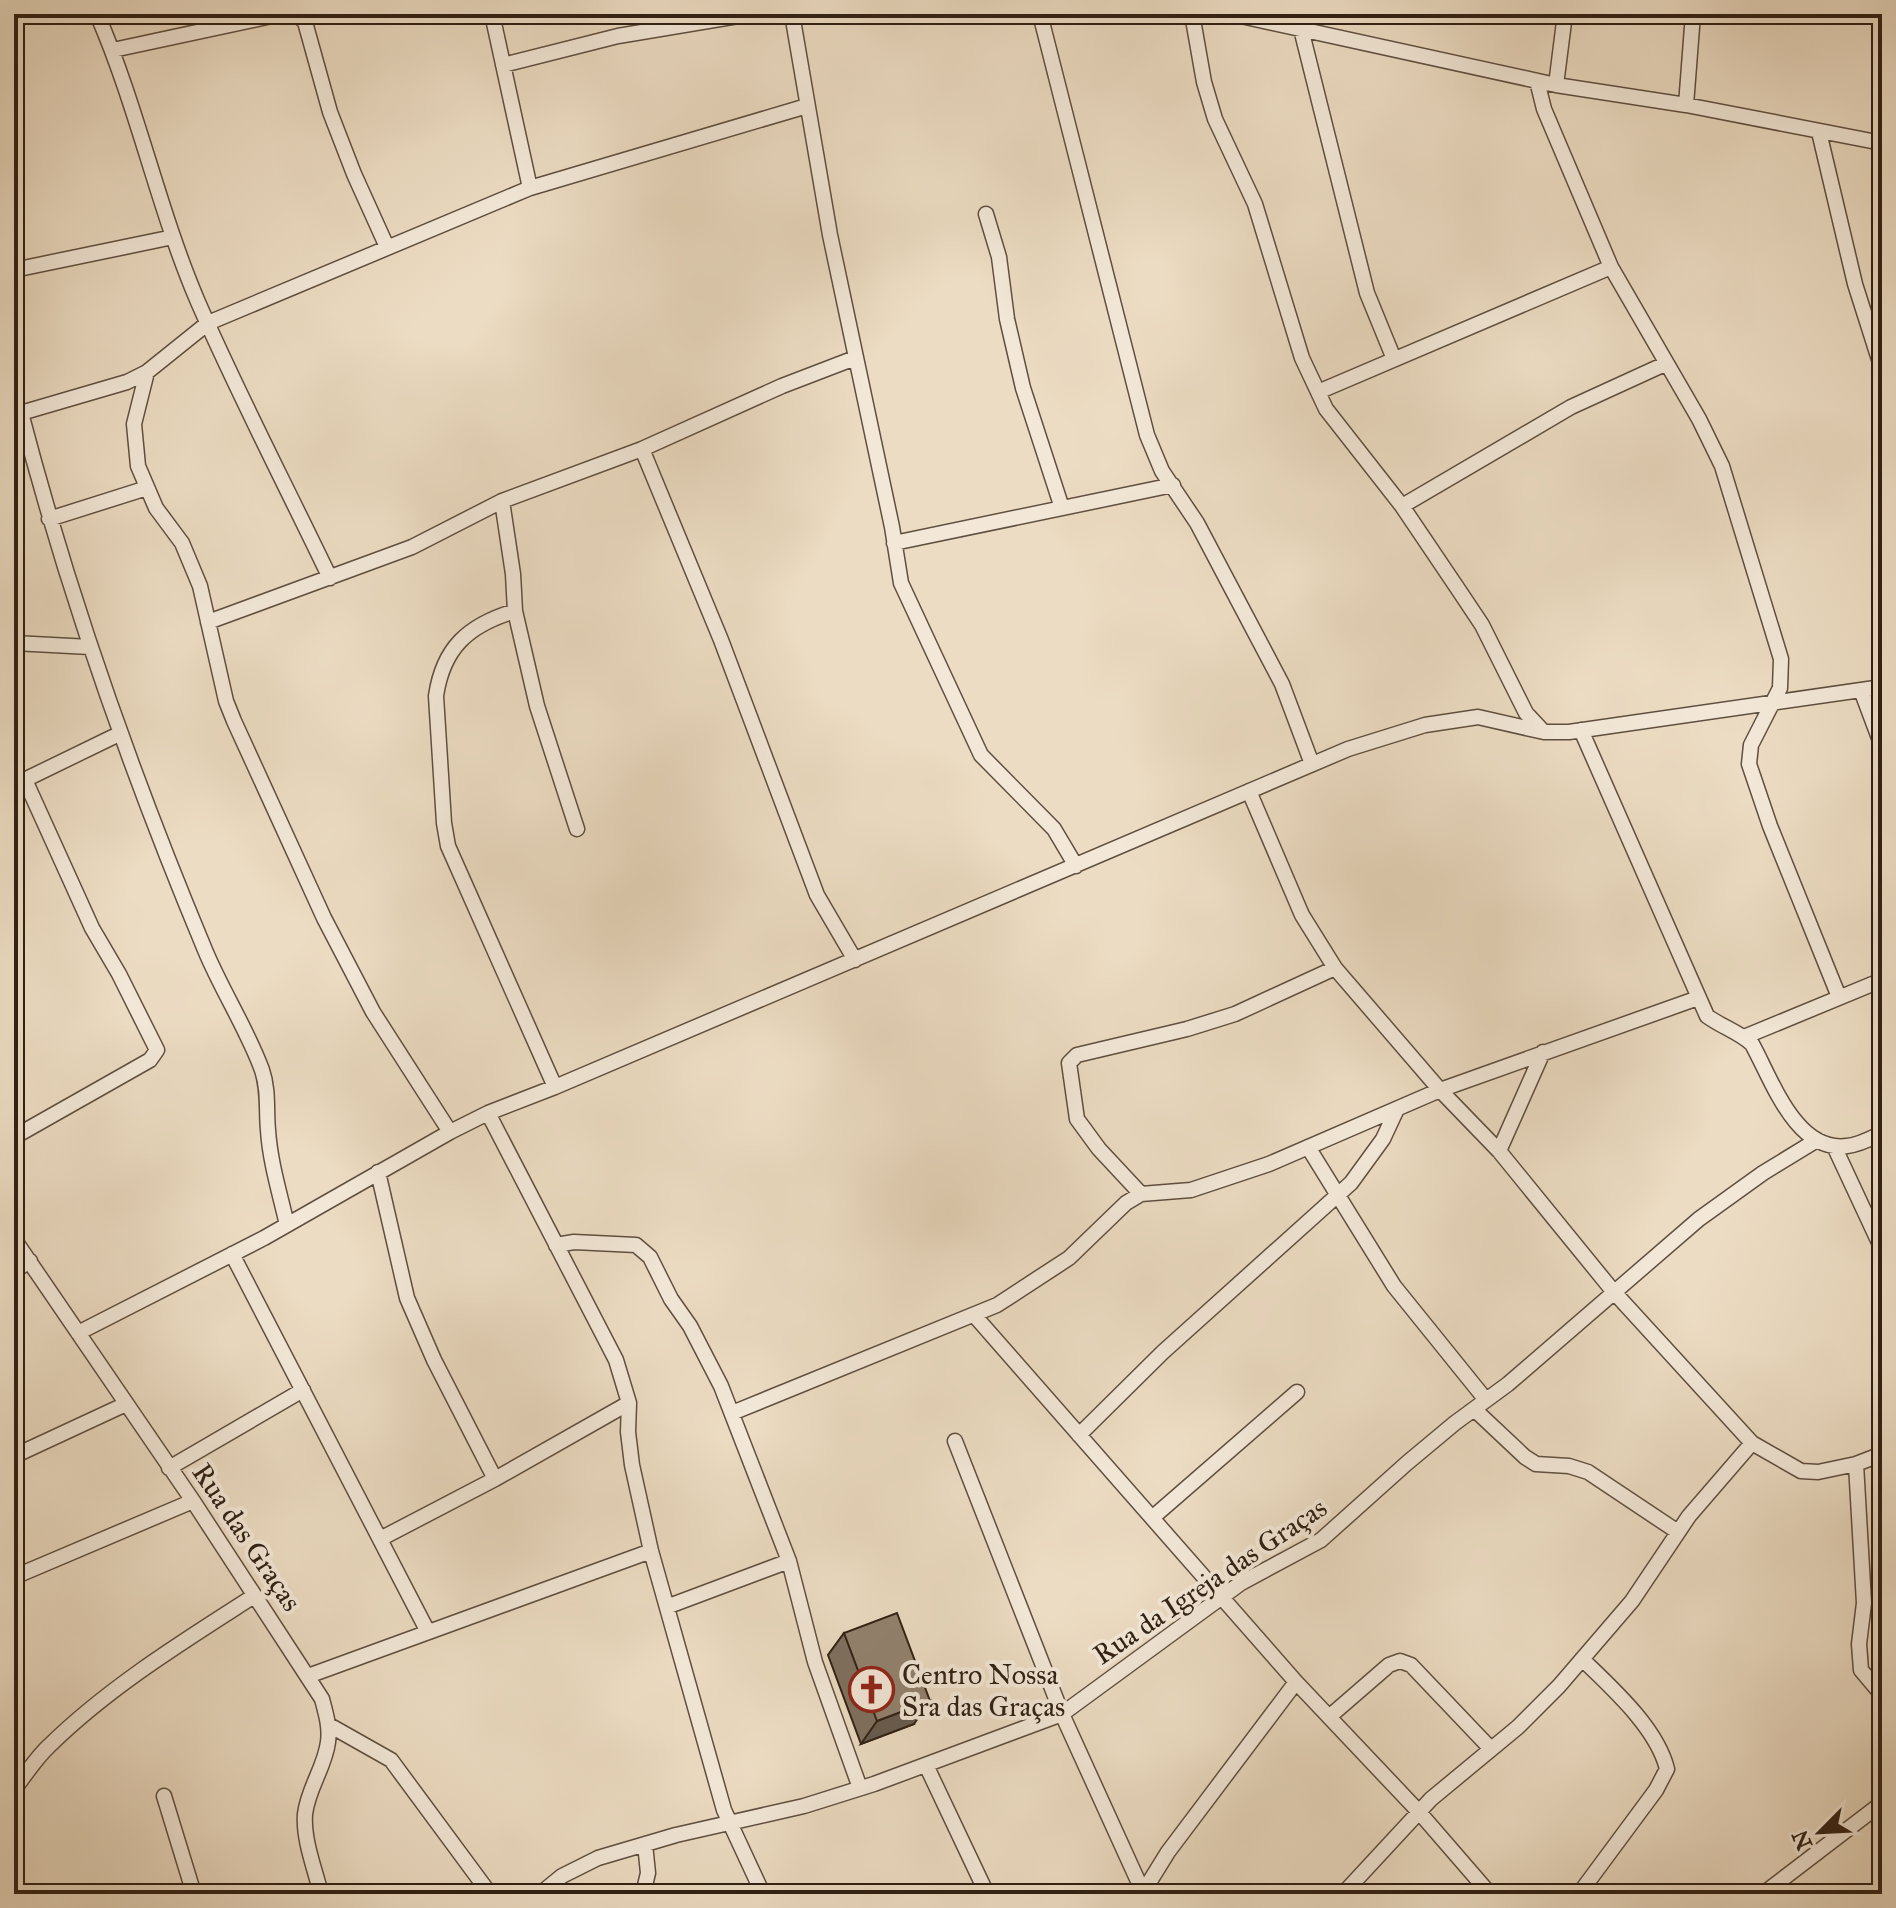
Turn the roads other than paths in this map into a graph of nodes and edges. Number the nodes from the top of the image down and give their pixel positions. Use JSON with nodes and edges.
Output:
{"nodes":[{"id":1,"x":97,"y":14,"type":"edge"},
{"id":2,"x":492,"y":14,"type":"edge"},
{"id":3,"x":750,"y":14,"type":"edge"},
{"id":4,"x":792,"y":14,"type":"edge"},
{"id":5,"x":1040,"y":14,"type":"edge"},
{"id":6,"x":1192,"y":14,"type":"edge"},
{"id":7,"x":1232,"y":14,"type":"edge"},
{"id":8,"x":1565,"y":14,"type":"edge"},
{"id":9,"x":1693,"y":14,"type":"edge"},
{"id":10,"x":1301,"y":29,"type":"junction"},
{"id":11,"x":113,"y":50,"type":"junction"},
{"id":12,"x":503,"y":65,"type":"junction"},
{"id":13,"x":1537,"y":81,"type":"junction"},
{"id":14,"x":1556,"y":85,"type":"junction"},
{"id":15,"x":1686,"y":105,"type":"junction"},
{"id":16,"x":807,"y":106,"type":"junction"},
{"id":17,"x":1819,"y":132,"type":"junction"},
{"id":18,"x":1882,"y":143,"type":"edge"},
{"id":19,"x":530,"y":188,"type":"junction"},
{"id":20,"x":986,"y":214,"type":"dead end"},
{"id":21,"x":173,"y":237,"type":"junction"},
{"id":22,"x":387,"y":247,"type":"junction"},
{"id":23,"x":1611,"y":267,"type":"junction"},
{"id":24,"x":14,"y":270,"type":"edge"},
{"id":25,"x":208,"y":323,"type":"junction"},
{"id":26,"x":855,"y":358,"type":"junction"},
{"id":27,"x":1394,"y":359,"type":"junction"},
{"id":28,"x":1665,"y":364,"type":"junction"},
{"id":29,"x":1882,"y":369,"type":"edge"},
{"id":30,"x":147,"y":372,"type":"junction"},
{"id":31,"x":1318,"y":392,"type":"junction"},
{"id":32,"x":18,"y":414,"type":"edge"},
{"id":33,"x":642,"y":449,"type":"junction"},
{"id":34,"x":1173,"y":485,"type":"junction"},
{"id":35,"x":147,"y":488,"type":"junction"},
{"id":36,"x":502,"y":501,"type":"junction"},
{"id":37,"x":1402,"y":506,"type":"junction"},
{"id":38,"x":1062,"y":508,"type":"junction"},
{"id":39,"x":49,"y":519,"type":"junction"},
{"id":40,"x":894,"y":543,"type":"junction"},
{"id":41,"x":330,"y":578,"type":"junction"},
{"id":42,"x":515,"y":611,"type":"junction"},
{"id":43,"x":208,"y":622,"type":"junction"},
{"id":44,"x":14,"y":643,"type":"edge"},
{"id":45,"x":90,"y":647,"type":"junction"},
{"id":46,"x":1882,"y":687,"type":"edge"},
{"id":47,"x":1861,"y":690,"type":"junction"},
{"id":48,"x":1774,"y":702,"type":"junction"},
{"id":49,"x":1581,"y":730,"type":"junction"},
{"id":50,"x":1544,"y":732,"type":"junction"},
{"id":51,"x":119,"y":734,"type":"junction"},
{"id":52,"x":1882,"y":746,"type":"edge"},
{"id":53,"x":1312,"y":764,"type":"junction"},
{"id":54,"x":20,"y":783,"type":"edge"},
{"id":55,"x":1249,"y":791,"type":"junction"},
{"id":56,"x":577,"y":829,"type":"dead end"},
{"id":57,"x":1076,"y":866,"type":"junction"},
{"id":58,"x":855,"y":960,"type":"junction"},
{"id":59,"x":1335,"y":968,"type":"junction"},
{"id":60,"x":1882,"y":980,"type":"edge"},
{"id":61,"x":1839,"y":997,"type":"junction"},
{"id":62,"x":1698,"y":998,"type":"junction"},
{"id":63,"x":1744,"y":1037,"type":"junction"},
{"id":64,"x":1543,"y":1052,"type":"junction"},
{"id":65,"x":555,"y":1087,"type":"junction"},
{"id":66,"x":1440,"y":1090,"type":"junction"},
{"id":67,"x":1397,"y":1109,"type":"junction"},
{"id":68,"x":488,"y":1113,"type":"junction"},
{"id":69,"x":450,"y":1132,"type":"junction"},
{"id":70,"x":1882,"y":1133,"type":"edge"},
{"id":71,"x":14,"y":1137,"type":"edge"},
{"id":72,"x":1817,"y":1140,"type":"junction"},
{"id":73,"x":1834,"y":1146,"type":"junction"},
{"id":74,"x":1308,"y":1147,"type":"junction"},
{"id":75,"x":1499,"y":1151,"type":"junction"},
{"id":76,"x":378,"y":1172,"type":"junction"},
{"id":77,"x":1141,"y":1194,"type":"junction"},
{"id":78,"x":1337,"y":1196,"type":"junction"},
{"id":79,"x":287,"y":1225,"type":"junction"},
{"id":80,"x":14,"y":1239,"type":"edge"},
{"id":81,"x":556,"y":1245,"type":"junction"},
{"id":82,"x":1882,"y":1249,"type":"edge"},
{"id":83,"x":232,"y":1254,"type":"junction"},
{"id":84,"x":30,"y":1261,"type":"junction"},
{"id":85,"x":14,"y":1271,"type":"edge"},
{"id":86,"x":1613,"y":1291,"type":"junction"},
{"id":87,"x":974,"y":1315,"type":"junction"},
{"id":88,"x":78,"y":1333,"type":"junction"},
{"id":89,"x":303,"y":1390,"type":"junction"},
{"id":90,"x":1297,"y":1392,"type":"dead end"},
{"id":91,"x":629,"y":1403,"type":"junction"},
{"id":92,"x":126,"y":1404,"type":"junction"},
{"id":93,"x":1480,"y":1405,"type":"junction"},
{"id":94,"x":732,"y":1413,"type":"junction"},
{"id":95,"x":1079,"y":1435,"type":"junction"},
{"id":96,"x":955,"y":1441,"type":"dead end"},
{"id":97,"x":1752,"y":1443,"type":"junction"},
{"id":98,"x":1882,"y":1454,"type":"edge"},
{"id":99,"x":14,"y":1456,"type":"edge"},
{"id":100,"x":1856,"y":1464,"type":"junction"},
{"id":101,"x":169,"y":1468,"type":"junction"},
{"id":102,"x":495,"y":1479,"type":"junction"},
{"id":103,"x":193,"y":1501,"type":"junction"},
{"id":104,"x":1152,"y":1518,"type":"junction"},
{"id":105,"x":1678,"y":1532,"type":"junction"},
{"id":106,"x":380,"y":1539,"type":"junction"},
{"id":107,"x":651,"y":1551,"type":"junction"},
{"id":108,"x":789,"y":1561,"type":"junction"},
{"id":109,"x":14,"y":1577,"type":"edge"},
{"id":110,"x":254,"y":1596,"type":"junction"},
{"id":111,"x":1222,"y":1597,"type":"junction"},
{"id":112,"x":669,"y":1606,"type":"junction"},
{"id":113,"x":428,"y":1632,"type":"junction"},
{"id":114,"x":1582,"y":1659,"type":"junction"},
{"id":115,"x":308,"y":1676,"type":"junction"},
{"id":116,"x":1296,"y":1682,"type":"junction"},
{"id":117,"x":1882,"y":1695,"type":"edge"},
{"id":118,"x":1062,"y":1714,"type":"junction"},
{"id":119,"x":1329,"y":1717,"type":"junction"},
{"id":120,"x":329,"y":1725,"type":"junction"},
{"id":121,"x":1491,"y":1749,"type":"junction"},
{"id":122,"x":926,"y":1765,"type":"junction"},
{"id":123,"x":860,"y":1788,"type":"junction"},
{"id":124,"x":14,"y":1790,"type":"edge"},
{"id":125,"x":164,"y":1796,"type":"dead end"},
{"id":126,"x":1882,"y":1803,"type":"edge"},
{"id":127,"x":1419,"y":1812,"type":"junction"},
{"id":128,"x":730,"y":1823,"type":"junction"},
{"id":129,"x":645,"y":1844,"type":"junction"},
{"id":130,"x":1142,"y":1893,"type":"edge"},
{"id":131,"x":194,"y":1894,"type":"edge"},
{"id":132,"x":321,"y":1894,"type":"edge"},
{"id":133,"x":490,"y":1894,"type":"edge"},
{"id":134,"x":540,"y":1894,"type":"edge"},
{"id":135,"x":643,"y":1894,"type":"edge"},
{"id":136,"x":763,"y":1894,"type":"edge"},
{"id":137,"x":986,"y":1894,"type":"edge"},
{"id":138,"x":1343,"y":1894,"type":"edge"},
{"id":139,"x":1490,"y":1894,"type":"edge"},
{"id":140,"x":1579,"y":1894,"type":"edge"},
{"id":141,"x":1763,"y":1894,"type":"edge"}],
"edges":[{"from":1,"to":11,"type":"street"},
{"from":2,"to":12,"type":"street"},
{"from":3,"to":12,"type":"street"},
{"from":4,"to":16,"type":"street"},
{"from":5,"to":34,"type":"street"},
{"from":6,"to":31,"type":"street"},
{"from":7,"to":10,"type":"street"},
{"from":8,"to":14,"type":"street"},
{"from":9,"to":15,"type":"street"},
{"from":10,"to":13,"type":"street"},
{"from":10,"to":27,"type":"street"},
{"from":11,"to":21,"type":"street"},
{"from":11,"to":22,"type":"street"},
{"from":12,"to":19,"type":"street"},
{"from":13,"to":14,"type":"street"},
{"from":13,"to":23,"type":"street"},
{"from":14,"to":15,"type":"street"},
{"from":15,"to":17,"type":"street"},
{"from":16,"to":19,"type":"street"},
{"from":16,"to":26,"type":"street"},
{"from":17,"to":18,"type":"street"},
{"from":17,"to":29,"type":"street"},
{"from":19,"to":22,"type":"street"},
{"from":20,"to":38,"type":"street"},
{"from":21,"to":24,"type":"street"},
{"from":21,"to":25,"type":"street"},
{"from":22,"to":25,"type":"street"},
{"from":23,"to":27,"type":"street"},
{"from":23,"to":28,"type":"street"},
{"from":25,"to":30,"type":"street"},
{"from":25,"to":41,"type":"street"},
{"from":26,"to":33,"type":"street"},
{"from":26,"to":40,"type":"street"},
{"from":27,"to":31,"type":"street"},
{"from":28,"to":37,"type":"street"},
{"from":28,"to":48,"type":"street"},
{"from":30,"to":32,"type":"street"},
{"from":30,"to":35,"type":"street"},
{"from":31,"to":37,"type":"street"},
{"from":32,"to":39,"type":"street"},
{"from":33,"to":36,"type":"street"},
{"from":33,"to":58,"type":"street"},
{"from":34,"to":38,"type":"street"},
{"from":34,"to":53,"type":"street"},
{"from":35,"to":39,"type":"street"},
{"from":35,"to":43,"type":"street"},
{"from":36,"to":41,"type":"street"},
{"from":36,"to":42,"type":"street"},
{"from":37,"to":50,"type":"street"},
{"from":38,"to":40,"type":"street"},
{"from":39,"to":45,"type":"street"},
{"from":40,"to":57,"type":"street"},
{"from":41,"to":43,"type":"street"},
{"from":42,"to":56,"type":"street"},
{"from":42,"to":65,"type":"street"},
{"from":43,"to":69,"type":"street"},
{"from":44,"to":45,"type":"street"},
{"from":45,"to":51,"type":"street"},
{"from":46,"to":47,"type":"street"},
{"from":47,"to":48,"type":"street"},
{"from":47,"to":52,"type":"street"},
{"from":48,"to":49,"type":"street"},
{"from":48,"to":61,"type":"street"},
{"from":49,"to":50,"type":"street"},
{"from":49,"to":62,"type":"street"},
{"from":50,"to":53,"type":"street"},
{"from":51,"to":54,"type":"street"},
{"from":51,"to":79,"type":"street"},
{"from":53,"to":55,"type":"street"},
{"from":54,"to":71,"type":"street"},
{"from":55,"to":57,"type":"street"},
{"from":55,"to":59,"type":"street"},
{"from":57,"to":58,"type":"street"},
{"from":58,"to":65,"type":"street"},
{"from":59,"to":66,"type":"street"},
{"from":59,"to":77,"type":"street"},
{"from":60,"to":61,"type":"street"},
{"from":61,"to":63,"type":"street"},
{"from":62,"to":63,"type":"street"},
{"from":62,"to":64,"type":"street"},
{"from":63,"to":72,"type":"street"},
{"from":64,"to":66,"type":"street"},
{"from":64,"to":75,"type":"street"},
{"from":65,"to":68,"type":"street"},
{"from":66,"to":67,"type":"street"},
{"from":66,"to":75,"type":"street"},
{"from":67,"to":74,"type":"street"},
{"from":67,"to":78,"type":"street"},
{"from":68,"to":69,"type":"street"},
{"from":68,"to":81,"type":"street"},
{"from":69,"to":76,"type":"street"},
{"from":70,"to":73,"type":"street"},
{"from":72,"to":73,"type":"street"},
{"from":72,"to":86,"type":"street","name":"Rua da Igreja das Graças"},
{"from":73,"to":82,"type":"street"},
{"from":74,"to":77,"type":"street"},
{"from":74,"to":78,"type":"street"},
{"from":75,"to":86,"type":"street"},
{"from":76,"to":79,"type":"street"},
{"from":76,"to":102,"type":"street"},
{"from":77,"to":87,"type":"street"},
{"from":78,"to":93,"type":"street"},
{"from":78,"to":95,"type":"street"},
{"from":79,"to":83,"type":"street"},
{"from":80,"to":84,"type":"street","name":"Rua das Graças"},
{"from":81,"to":91,"type":"street"},
{"from":81,"to":94,"type":"street"},
{"from":83,"to":88,"type":"street"},
{"from":83,"to":89,"type":"street"},
{"from":84,"to":85,"type":"street"},
{"from":84,"to":88,"type":"street","name":"Rua das Graças"},
{"from":86,"to":93,"type":"street","name":"Rua da Igreja das Graças"},
{"from":86,"to":97,"type":"street"},
{"from":87,"to":94,"type":"street"},
{"from":87,"to":95,"type":"street"},
{"from":88,"to":92,"type":"street","name":"Rua das Graças"},
{"from":89,"to":101,"type":"street"},
{"from":89,"to":106,"type":"street"},
{"from":90,"to":104,"type":"street"},
{"from":91,"to":102,"type":"street"},
{"from":91,"to":107,"type":"street"},
{"from":92,"to":99,"type":"street"},
{"from":92,"to":101,"type":"street","name":"Rua das Graças"},
{"from":93,"to":105,"type":"street"},
{"from":93,"to":111,"type":"street","name":"Rua da Igreja das Graças"},
{"from":94,"to":108,"type":"street"},
{"from":95,"to":104,"type":"street"},
{"from":96,"to":118,"type":"street"},
{"from":97,"to":100,"type":"street"},
{"from":97,"to":105,"type":"street"},
{"from":98,"to":100,"type":"street"},
{"from":100,"to":117,"type":"street"},
{"from":101,"to":103,"type":"street","name":"Rua das Graças"},
{"from":102,"to":106,"type":"street"},
{"from":103,"to":109,"type":"street"},
{"from":103,"to":110,"type":"street","name":"Rua das Graças"},
{"from":104,"to":111,"type":"street"},
{"from":105,"to":114,"type":"street"},
{"from":106,"to":113,"type":"street"},
{"from":107,"to":112,"type":"street"},
{"from":107,"to":113,"type":"street"},
{"from":108,"to":112,"type":"street"},
{"from":108,"to":123,"type":"street"},
{"from":110,"to":115,"type":"street","name":"Rua das Graças"},
{"from":110,"to":124,"type":"street"},
{"from":111,"to":116,"type":"street"},
{"from":111,"to":118,"type":"street","name":"Rua da Igreja das Graças"},
{"from":112,"to":128,"type":"street"},
{"from":113,"to":115,"type":"street"},
{"from":114,"to":121,"type":"street"},
{"from":114,"to":140,"type":"street"},
{"from":115,"to":120,"type":"street","name":"Rua das Graças"},
{"from":116,"to":119,"type":"street"},
{"from":116,"to":130,"type":"street"},
{"from":118,"to":122,"type":"street","name":"Rua da Igreja das Graças"},
{"from":118,"to":130,"type":"street"},
{"from":119,"to":121,"type":"street"},
{"from":119,"to":127,"type":"street"},
{"from":120,"to":132,"type":"street"},
{"from":120,"to":133,"type":"street"},
{"from":121,"to":127,"type":"street"},
{"from":122,"to":123,"type":"street","name":"Rua da Igreja das Graças"},
{"from":122,"to":137,"type":"street"},
{"from":123,"to":128,"type":"street","name":"Rua da Igreja das Graças"},
{"from":125,"to":131,"type":"street"},
{"from":126,"to":141,"type":"street"},
{"from":127,"to":138,"type":"street"},
{"from":127,"to":139,"type":"street"},
{"from":128,"to":129,"type":"street","name":"Rua da Igreja das Graças"},
{"from":128,"to":136,"type":"street"},
{"from":129,"to":134,"type":"street","name":"Rua da Igreja das Graças"},
{"from":129,"to":135,"type":"street"}]}
